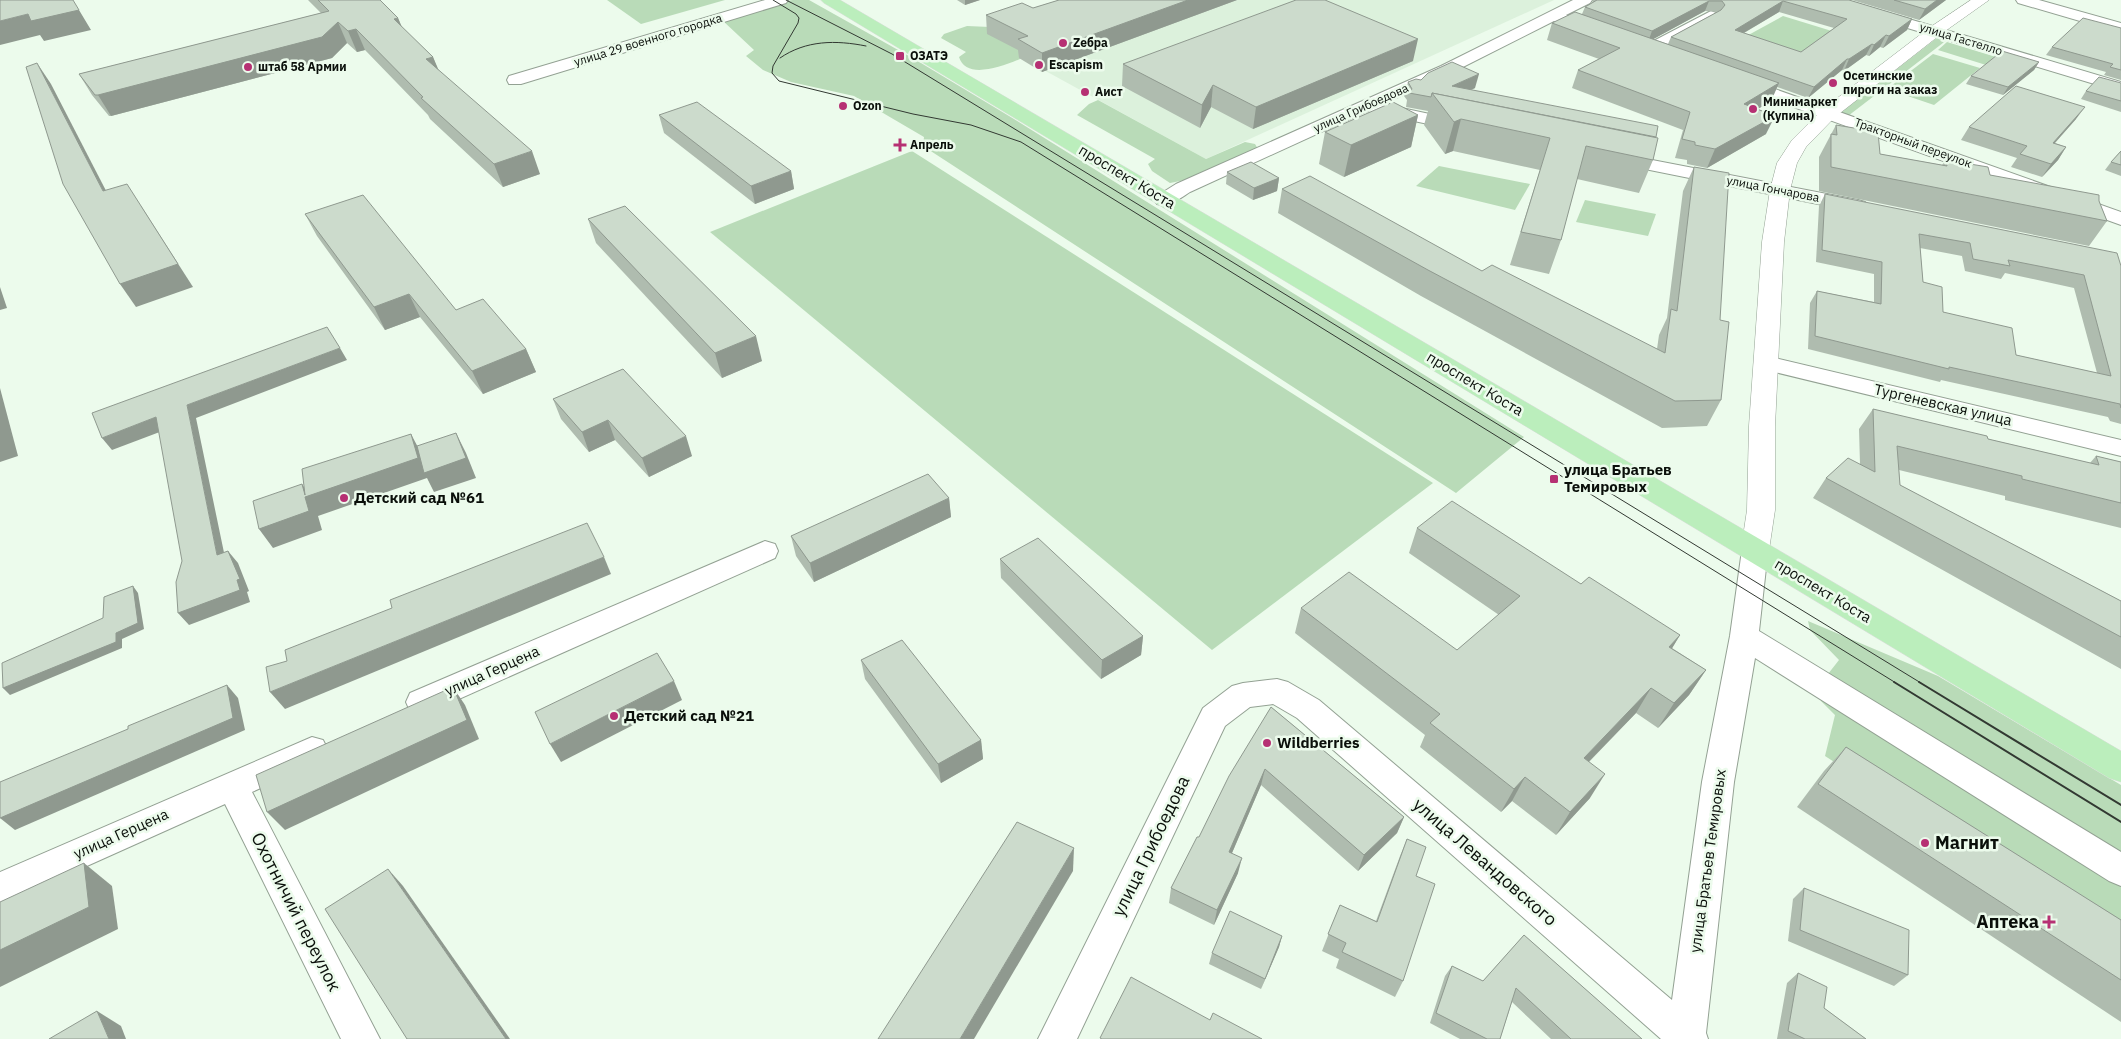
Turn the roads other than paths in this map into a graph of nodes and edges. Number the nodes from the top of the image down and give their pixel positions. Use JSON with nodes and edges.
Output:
{"nodes":[{"id":1,"x":781,"y":0,"type":"edge"},
{"id":2,"x":828,"y":0,"type":"edge"},
{"id":3,"x":1585,"y":0,"type":"edge"},
{"id":4,"x":1829,"y":0,"type":"edge"},
{"id":5,"x":1981,"y":0,"type":"edge"},
{"id":6,"x":2023,"y":0,"type":"edge"},
{"id":7,"x":1554,"y":16,"type":"junction"},
{"id":8,"x":1710,"y":16,"type":"edge"},
{"id":9,"x":2121,"y":28,"type":"edge"},
{"id":10,"x":1936,"y":31,"type":"junction"},
{"id":11,"x":1610,"y":37,"type":"edge"},
{"id":12,"x":1629,"y":44,"type":"edge"},
{"id":13,"x":1648,"y":50,"type":"junction"},
{"id":14,"x":1666,"y":57,"type":"edge"},
{"id":15,"x":1729,"y":78,"type":"edge"},
{"id":16,"x":515,"y":80,"type":"dead end"},
{"id":17,"x":2121,"y":87,"type":"edge"},
{"id":18,"x":1366,"y":106,"type":"junction"},
{"id":19,"x":1829,"y":113,"type":"junction"},
{"id":20,"x":1482,"y":130,"type":"edge"},
{"id":21,"x":1597,"y":154,"type":"edge"},
{"id":22,"x":1780,"y":190,"type":"junction"},
{"id":23,"x":1164,"y":200,"type":"junction"},
{"id":24,"x":1877,"y":210,"type":"edge"},
{"id":25,"x":2121,"y":219,"type":"edge"},
{"id":26,"x":1766,"y":363,"type":"junction"},
{"id":27,"x":2121,"y":448,"type":"edge"},
{"id":28,"x":1755,"y":550,"type":"junction"},
{"id":29,"x":765,"y":552,"type":"dead end"},
{"id":30,"x":1744,"y":636,"type":"junction"},
{"id":31,"x":1277,"y":691,"type":"joint"},
{"id":32,"x":396,"y":713,"type":"edge"},
{"id":33,"x":333,"y":741,"type":"edge"},
{"id":34,"x":2121,"y":768,"type":"edge"},
{"id":35,"x":232,"y":785,"type":"junction"},
{"id":36,"x":2121,"y":870,"type":"edge"},
{"id":37,"x":0,"y":889,"type":"edge"},
{"id":38,"x":1687,"y":1038,"type":"edge"},
{"id":39,"x":361,"y":1039,"type":"edge"},
{"id":40,"x":1057,"y":1039,"type":"edge"}],
"edges":[{"from":1,"to":16,"type":"street","name":"улица 29 военного городка"},
{"from":2,"to":23,"type":"main road","name":"проспект Коста"},
{"from":3,"to":7,"type":"street","name":"улица Грибоедова"},
{"from":4,"to":10,"type":"street","name":"улица Гастелло"},
{"from":5,"to":10,"type":"street","name":"улица Братьев Темировых"},
{"from":6,"to":9,"type":"street"},
{"from":7,"to":11,"type":"street"},
{"from":7,"to":18,"type":"street","name":"улица Грибоедова"},
{"from":8,"to":13,"type":"street"},
{"from":10,"to":17,"type":"street","name":"улица Гастелло"},
{"from":10,"to":19,"type":"street","name":"улица Братьев Темировых"},
{"from":12,"to":13,"type":"street"},
{"from":13,"to":14,"type":"street"},
{"from":15,"to":19,"type":"street","name":"Тракторный переулок"},
{"from":18,"to":20,"type":"street"},
{"from":18,"to":23,"type":"street","name":"улица Грибоедова"},
{"from":19,"to":22,"type":"street","name":"улица Братьев Темировых"},
{"from":19,"to":25,"type":"street","name":"Тракторный переулок"},
{"from":21,"to":22,"type":"street","name":"улица Гончарова"},
{"from":22,"to":24,"type":"street","name":"улица Гончарова"},
{"from":22,"to":26,"type":"street","name":"улица Братьев Темировых"},
{"from":23,"to":28,"type":"main road","name":"проспект Коста"},
{"from":26,"to":27,"type":"street","name":"Тургеневская улица"},
{"from":26,"to":28,"type":"street","name":"улица Братьев Темировых"},
{"from":28,"to":30,"type":"street","name":"улица Братьев Темировых"},
{"from":28,"to":34,"type":"main road","name":"проспект Коста"},
{"from":29,"to":32,"type":"street","name":"улица Герцена"},
{"from":30,"to":36,"type":"street"},
{"from":30,"to":38,"type":"street","name":"улица Братьев Темировых"},
{"from":31,"to":38,"type":"street","name":"улица Левандовского"},
{"from":31,"to":40,"type":"street","name":"улица Грибоедова"},
{"from":33,"to":35,"type":"street","name":"улица Герцена"},
{"from":35,"to":37,"type":"street","name":"улица Герцена"},
{"from":35,"to":39,"type":"street","name":"Охотничий переулок"}]}
